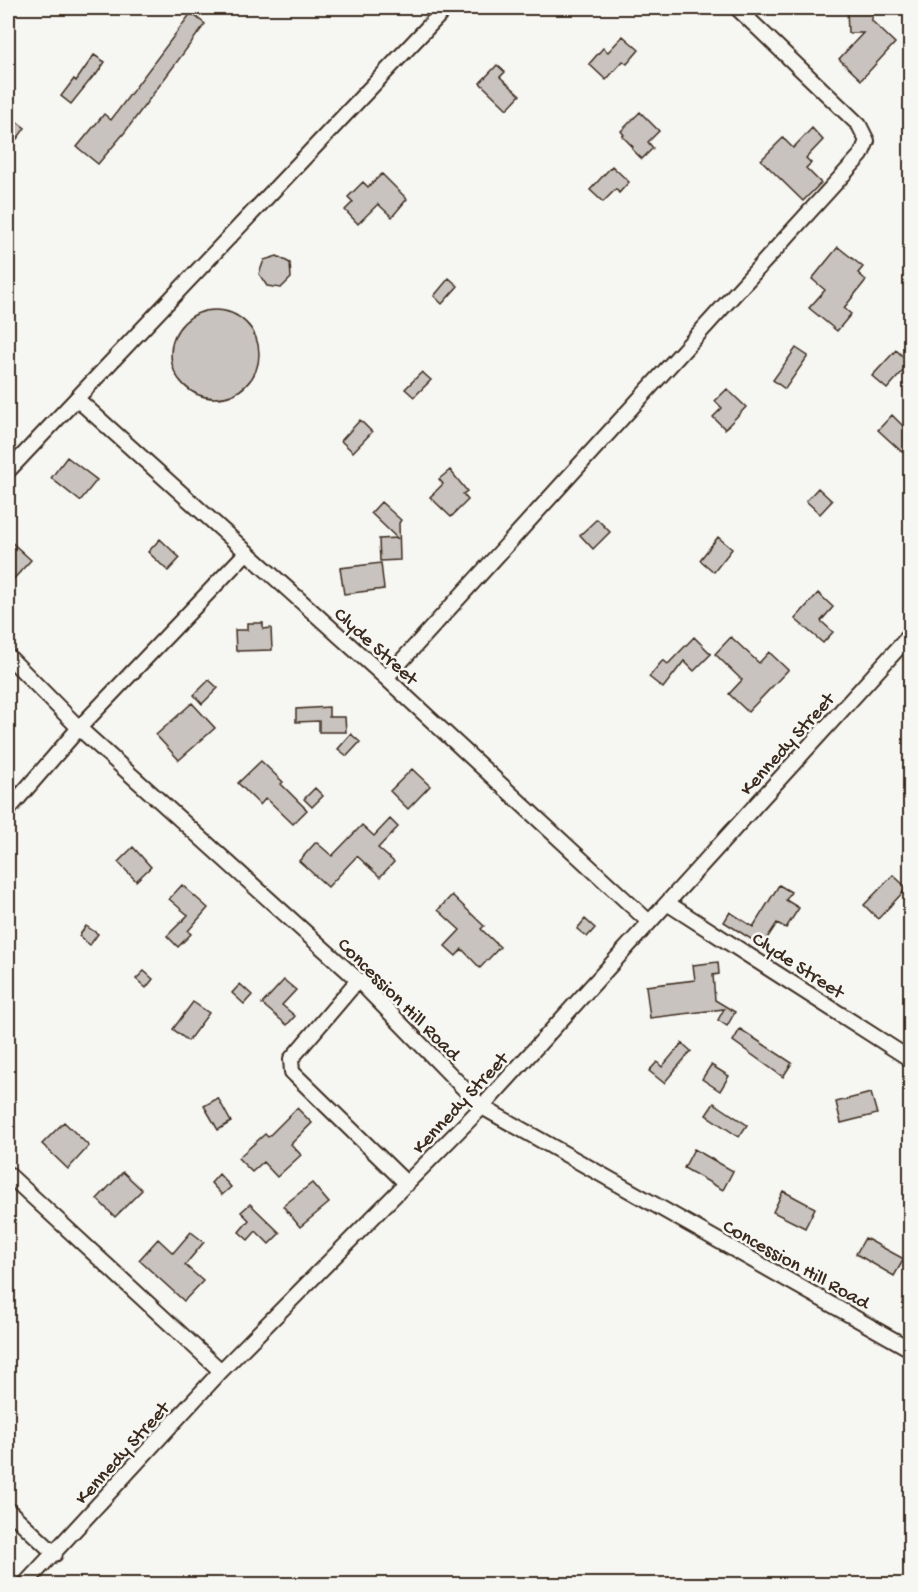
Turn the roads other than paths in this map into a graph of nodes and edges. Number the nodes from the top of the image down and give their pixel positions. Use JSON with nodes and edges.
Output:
{"nodes":[{"id":1,"x":446,"y":8,"type":"edge"},
{"id":2,"x":737,"y":8,"type":"edge"},
{"id":3,"x":77,"y":399,"type":"junction"},
{"id":4,"x":8,"y":471,"type":"edge"},
{"id":5,"x":247,"y":552,"type":"junction"},
{"id":6,"x":910,"y":635,"type":"edge"},
{"id":7,"x":8,"y":656,"type":"edge"},
{"id":8,"x":386,"y":678,"type":"junction"},
{"id":9,"x":79,"y":728,"type":"junction"},
{"id":10,"x":8,"y":810,"type":"edge"},
{"id":11,"x":667,"y":903,"type":"junction"},
{"id":12,"x":649,"y":922,"type":"junction"},
{"id":13,"x":358,"y":980,"type":"junction"},
{"id":14,"x":910,"y":1059,"type":"edge"},
{"id":15,"x":482,"y":1107,"type":"junction"},
{"id":16,"x":8,"y":1174,"type":"edge"},
{"id":17,"x":407,"y":1184,"type":"junction"},
{"id":18,"x":910,"y":1349,"type":"edge"},
{"id":19,"x":221,"y":1371,"type":"junction"},
{"id":20,"x":8,"y":1510,"type":"edge"},
{"id":21,"x":54,"y":1554,"type":"junction"},
{"id":22,"x":25,"y":1584,"type":"edge"}],
"edges":[{"from":1,"to":3,"type":"street"},
{"from":2,"to":8,"type":"street"},
{"from":3,"to":4,"type":"street"},
{"from":3,"to":5,"type":"street","name":"Clyde Street"},
{"from":5,"to":8,"type":"street","name":"Clyde Street"},
{"from":5,"to":9,"type":"street"},
{"from":6,"to":11,"type":"street","name":"Kennedy Street"},
{"from":7,"to":9,"type":"street","name":"Concession Hill Road"},
{"from":8,"to":12,"type":"street","name":"Clyde Street"},
{"from":9,"to":10,"type":"street"},
{"from":9,"to":13,"type":"street","name":"Concession Hill Road"},
{"from":11,"to":12,"type":"street","name":"Kennedy Street"},
{"from":11,"to":14,"type":"street","name":"Clyde Street"},
{"from":12,"to":15,"type":"street","name":"Kennedy Street"},
{"from":13,"to":15,"type":"street","name":"Concession Hill Road"},
{"from":13,"to":17,"type":"street"},
{"from":15,"to":17,"type":"street","name":"Kennedy Street"},
{"from":15,"to":18,"type":"street","name":"Concession Hill Road"},
{"from":16,"to":19,"type":"street"},
{"from":17,"to":19,"type":"street","name":"Kennedy Street"},
{"from":19,"to":21,"type":"street","name":"Kennedy Street"},
{"from":20,"to":21,"type":"street"},
{"from":21,"to":22,"type":"street","name":"Kennedy Street"}]}
